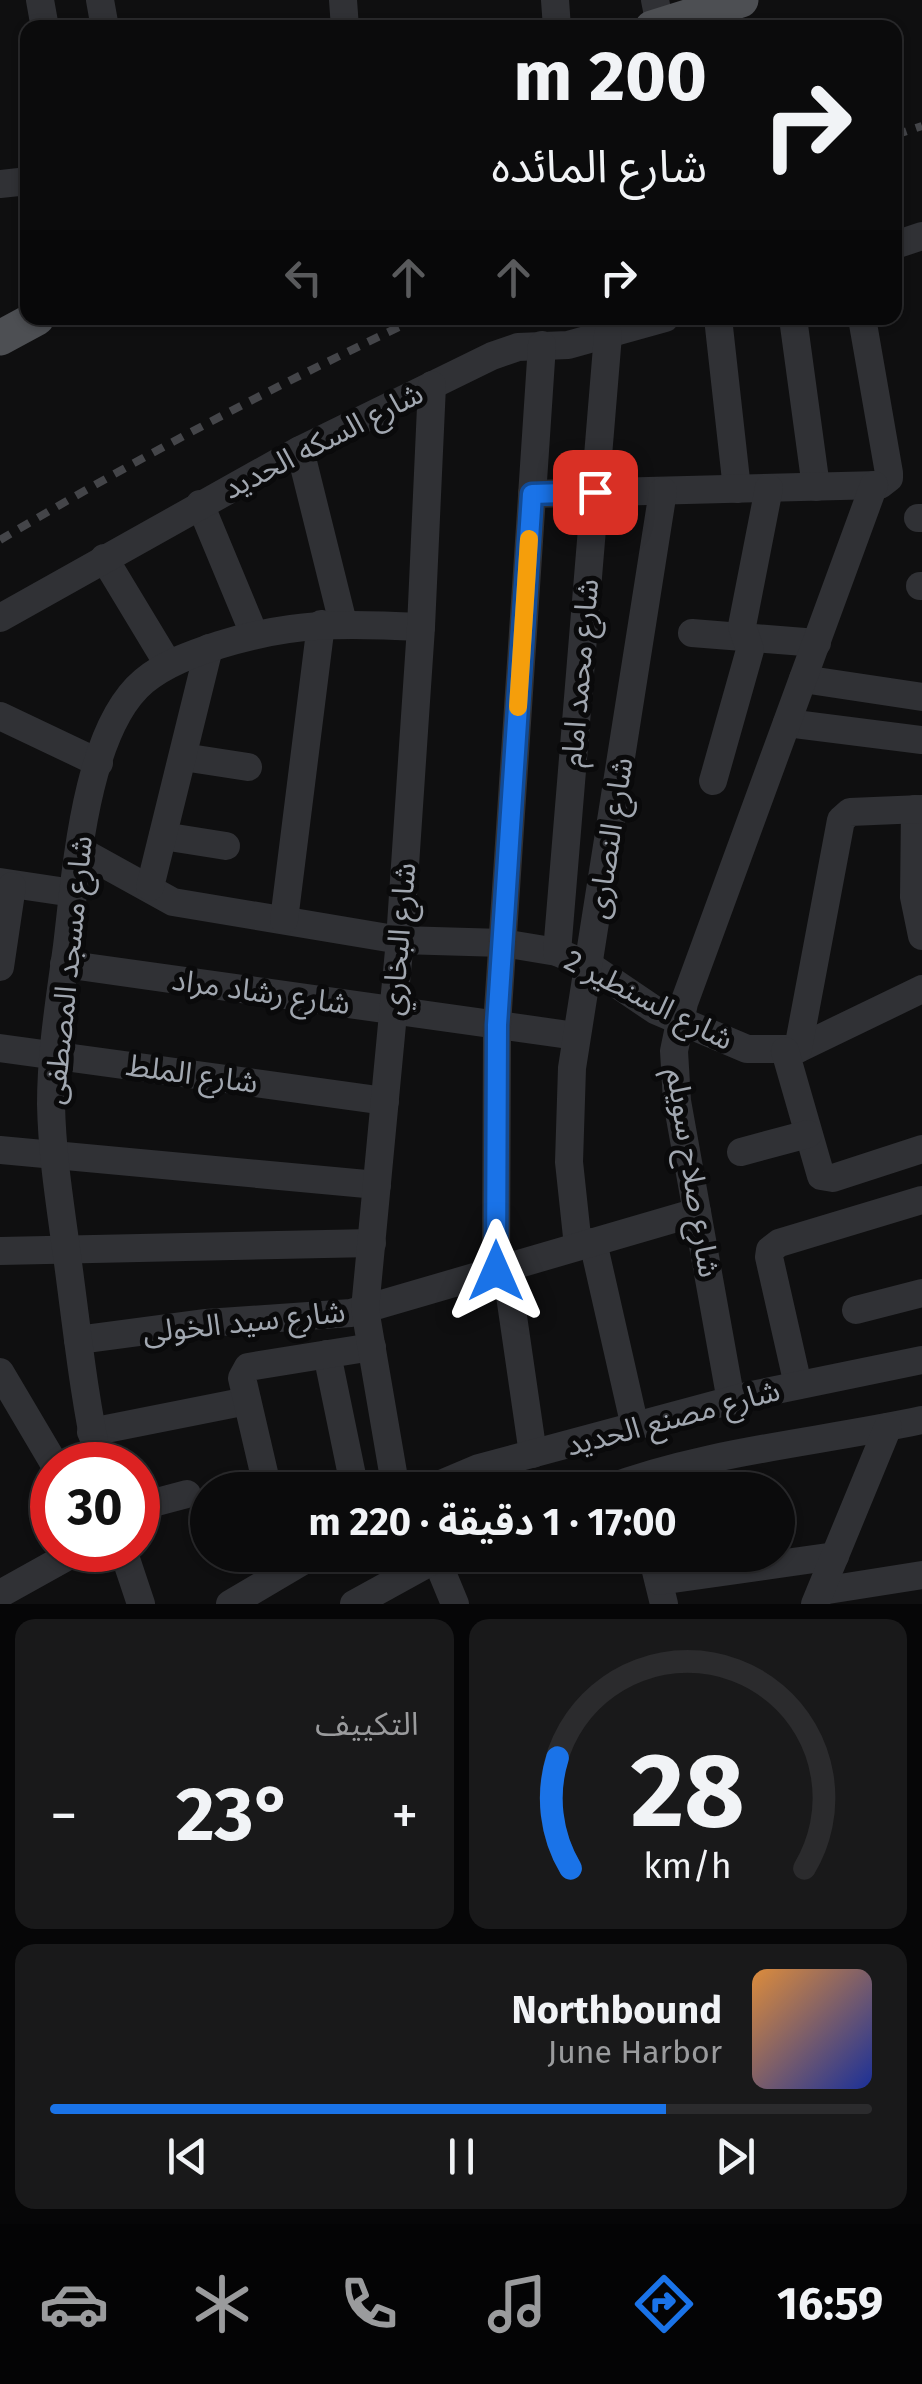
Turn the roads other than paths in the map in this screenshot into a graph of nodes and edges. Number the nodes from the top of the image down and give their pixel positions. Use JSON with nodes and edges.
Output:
{"nodes":[{"id":1,"x":741,"y":0,"type":"edge"},
{"id":2,"x":655,"y":18,"type":"edge"},
{"id":3,"x":23,"y":325,"type":"edge"},
{"id":4,"x":642,"y":325,"type":"edge"},
{"id":5,"x":719,"y":325,"type":"edge"},
{"id":6,"x":795,"y":325,"type":"edge"},
{"id":7,"x":863,"y":325,"type":"edge"},
{"id":8,"x":608,"y":335,"type":"junction"},
{"id":9,"x":0,"y":338,"type":"edge"},
{"id":10,"x":542,"y":345,"type":"junction"},
{"id":11,"x":432,"y":385,"type":"junction"},
{"id":12,"x":300,"y":450,"type":"junction"},
{"id":13,"x":874,"y":485,"type":"junction"},
{"id":14,"x":816,"y":487,"type":"junction"},
{"id":15,"x":769,"y":488,"type":"junction"},
{"id":16,"x":736,"y":489,"type":"junction"},
{"id":17,"x":664,"y":491,"type":"junction"},
{"id":18,"x":595,"y":492,"type":"junction"},
{"id":19,"x":532,"y":494,"type":"junction"},
{"id":20,"x":200,"y":504,"type":"junction"},
{"id":21,"x":104,"y":558,"type":"junction"},
{"id":22,"x":0,"y":618,"type":"edge"},
{"id":23,"x":332,"y":624,"type":"junction"},
{"id":24,"x":421,"y":627,"type":"junction"},
{"id":25,"x":692,"y":633,"type":"dead end"},
{"id":26,"x":254,"y":634,"type":"junction"},
{"id":27,"x":748,"y":637,"type":"junction"},
{"id":28,"x":816,"y":643,"type":"junction"},
{"id":29,"x":209,"y":648,"type":"junction"},
{"id":30,"x":168,"y":664,"type":"junction"},
{"id":31,"x":803,"y":679,"type":"junction"},
{"id":32,"x":922,"y":697,"type":"edge"},
{"id":33,"x":0,"y":716,"type":"edge"},
{"id":34,"x":787,"y":724,"type":"junction"},
{"id":35,"x":922,"y":740,"type":"edge"},
{"id":36,"x":183,"y":756,"type":"junction"},
{"id":37,"x":99,"y":763,"type":"junction"},
{"id":38,"x":248,"y":766,"type":"dead end"},
{"id":39,"x":713,"y":781,"type":"dead end"},
{"id":40,"x":918,"y":809,"type":"edge"},
{"id":41,"x":163,"y":836,"type":"junction"},
{"id":42,"x":226,"y":846,"type":"dead end"},
{"id":43,"x":79,"y":850,"type":"junction"},
{"id":44,"x":6,"y":884,"type":"edge"},
{"id":45,"x":150,"y":888,"type":"junction"},
{"id":46,"x":73,"y":893,"type":"junction"},
{"id":47,"x":284,"y":920,"type":"junction"},
{"id":48,"x":922,"y":936,"type":"edge"},
{"id":49,"x":400,"y":940,"type":"junction"},
{"id":50,"x":503,"y":943,"type":"junction"},
{"id":51,"x":557,"y":952,"type":"junction"},
{"id":52,"x":64,"y":964,"type":"junction"},
{"id":53,"x":590,"y":966,"type":"junction"},
{"id":54,"x":0,"y":967,"type":"edge"},
{"id":55,"x":922,"y":989,"type":"edge"},
{"id":56,"x":394,"y":1010,"type":"junction"},
{"id":57,"x":680,"y":1022,"type":"junction"},
{"id":58,"x":497,"y":1025,"type":"junction"},
{"id":59,"x":576,"y":1036,"type":"junction"},
{"id":60,"x":0,"y":1048,"type":"edge"},
{"id":61,"x":792,"y":1050,"type":"junction"},
{"id":62,"x":54,"y":1056,"type":"junction"},
{"id":63,"x":385,"y":1100,"type":"junction"},
{"id":64,"x":808,"y":1134,"type":"junction"},
{"id":65,"x":922,"y":1149,"type":"edge"},
{"id":66,"x":0,"y":1150,"type":"edge"},
{"id":67,"x":741,"y":1152,"type":"dead end"},
{"id":68,"x":55,"y":1155,"type":"junction"},
{"id":69,"x":377,"y":1185,"type":"junction"},
{"id":70,"x":922,"y":1200,"type":"edge"},
{"id":71,"x":697,"y":1212,"type":"junction"},
{"id":72,"x":372,"y":1243,"type":"junction"},
{"id":73,"x":586,"y":1244,"type":"junction"},
{"id":74,"x":66,"y":1250,"type":"junction"},
{"id":75,"x":0,"y":1252,"type":"edge"},
{"id":76,"x":501,"y":1269,"type":"junction"},
{"id":77,"x":922,"y":1294,"type":"edge"},
{"id":78,"x":365,"y":1309,"type":"junction"},
{"id":79,"x":856,"y":1310,"type":"dead end"},
{"id":80,"x":78,"y":1340,"type":"junction"},
{"id":81,"x":372,"y":1347,"type":"junction"},
{"id":82,"x":327,"y":1354,"type":"junction"},
{"id":83,"x":922,"y":1360,"type":"edge"},
{"id":84,"x":0,"y":1372,"type":"edge"},
{"id":85,"x":798,"y":1385,"type":"junction"},
{"id":86,"x":247,"y":1400,"type":"junction"},
{"id":87,"x":731,"y":1400,"type":"junction"},
{"id":88,"x":922,"y":1420,"type":"edge"},
{"id":89,"x":635,"y":1427,"type":"junction"},
{"id":90,"x":888,"y":1427,"type":"junction"},
{"id":91,"x":92,"y":1432,"type":"junction"},
{"id":92,"x":41,"y":1442,"type":"edge"},
{"id":93,"x":94,"y":1442,"type":"edge"},
{"id":94,"x":534,"y":1454,"type":"junction"},
{"id":95,"x":264,"y":1472,"type":"edge"},
{"id":96,"x":351,"y":1472,"type":"edge"},
{"id":97,"x":393,"y":1472,"type":"edge"},
{"id":98,"x":470,"y":1472,"type":"edge"},
{"id":99,"x":672,"y":1472,"type":"edge"},
{"id":100,"x":187,"y":1494,"type":"dead end"},
{"id":101,"x":160,"y":1502,"type":"edge"},
{"id":102,"x":835,"y":1556,"type":"junction"},
{"id":103,"x":40,"y":1572,"type":"edge"},
{"id":104,"x":131,"y":1572,"type":"edge"},
{"id":105,"x":273,"y":1572,"type":"edge"},
{"id":106,"x":413,"y":1572,"type":"edge"},
{"id":107,"x":445,"y":1572,"type":"edge"},
{"id":108,"x":922,"y":1574,"type":"edge"},
{"id":109,"x":659,"y":1580,"type":"edge"},
{"id":110,"x":0,"y":1594,"type":"edge"},
{"id":111,"x":818,"y":1597,"type":"edge"},
{"id":112,"x":141,"y":1604,"type":"edge"},
{"id":113,"x":230,"y":1604,"type":"edge"},
{"id":114,"x":354,"y":1604,"type":"edge"},
{"id":115,"x":455,"y":1604,"type":"edge"}],
"edges":[{"from":1,"to":2,"type":"main road"},
{"from":3,"to":9,"type":"main road"},
{"from":4,"to":8,"type":"street","name":"شارع السكه الحديد"},
{"from":5,"to":16,"type":"street"},
{"from":6,"to":14,"type":"street"},
{"from":7,"to":13,"type":"street","name":"شارع صلاح سويلم"},
{"from":8,"to":10,"type":"street","name":"شارع السكه الحديد"},
{"from":8,"to":18,"type":"street","name":"شارع محمد امام"},
{"from":10,"to":11,"type":"street","name":"شارع السكه الحديد"},
{"from":10,"to":19,"type":"street"},
{"from":11,"to":12,"type":"street","name":"شارع السكه الحديد"},
{"from":11,"to":24,"type":"street","name":"شارع البخاري"},
{"from":12,"to":20,"type":"street","name":"شارع السكه الحديد"},
{"from":12,"to":23,"type":"street"},
{"from":13,"to":14,"type":"street"},
{"from":13,"to":28,"type":"street","name":"شارع صلاح سويلم"},
{"from":14,"to":15,"type":"street"},
{"from":15,"to":16,"type":"street"},
{"from":15,"to":27,"type":"street"},
{"from":16,"to":17,"type":"street"},
{"from":17,"to":18,"type":"street"},
{"from":17,"to":53,"type":"street","name":"شارع النصارى"},
{"from":18,"to":19,"type":"street"},
{"from":18,"to":51,"type":"street","name":"شارع محمد امام"},
{"from":19,"to":50,"type":"street"},
{"from":20,"to":21,"type":"street","name":"شارع السكه الحديد"},
{"from":20,"to":26,"type":"street"},
{"from":21,"to":22,"type":"street","name":"شارع السكه الحديد"},
{"from":21,"to":30,"type":"street"},
{"from":23,"to":24,"type":"street","name":"شارع مسجد المصطفى"},
{"from":23,"to":26,"type":"street","name":"شارع مسجد المصطفى"},
{"from":23,"to":47,"type":"street"},
{"from":24,"to":49,"type":"street","name":"شارع البخاري"},
{"from":25,"to":27,"type":"street"},
{"from":26,"to":29,"type":"street","name":"شارع مسجد المصطفى"},
{"from":27,"to":28,"type":"street"},
{"from":27,"to":39,"type":"street"},
{"from":28,"to":31,"type":"street","name":"شارع صلاح سويلم"},
{"from":29,"to":30,"type":"street","name":"شارع مسجد المصطفى"},
{"from":29,"to":36,"type":"street"},
{"from":30,"to":37,"type":"street","name":"شارع مسجد المصطفى"},
{"from":31,"to":32,"type":"street"},
{"from":31,"to":34,"type":"street","name":"شارع صلاح سويلم"},
{"from":33,"to":37,"type":"street"},
{"from":34,"to":35,"type":"street"},
{"from":34,"to":57,"type":"street","name":"شارع صلاح سويلم"},
{"from":36,"to":38,"type":"street"},
{"from":36,"to":41,"type":"street"},
{"from":37,"to":43,"type":"street","name":"شارع مسجد المصطفى"},
{"from":40,"to":48,"type":"street"},
{"from":40,"to":61,"type":"street"},
{"from":41,"to":42,"type":"street"},
{"from":41,"to":45,"type":"street"},
{"from":43,"to":45,"type":"street","name":"شارع السنطير 2"},
{"from":43,"to":46,"type":"street","name":"شارع مسجد المصطفى"},
{"from":44,"to":46,"type":"street"},
{"from":44,"to":54,"type":"street"},
{"from":45,"to":47,"type":"street","name":"شارع السنطير 2"},
{"from":46,"to":52,"type":"street","name":"شارع مسجد المصطفى"},
{"from":47,"to":49,"type":"street","name":"شارع السنطير 2"},
{"from":49,"to":50,"type":"street","name":"شارع السنطير 2"},
{"from":49,"to":56,"type":"street","name":"شارع البخاري"},
{"from":50,"to":51,"type":"street","name":"شارع السنطير 2"},
{"from":50,"to":58,"type":"street"},
{"from":51,"to":53,"type":"street","name":"شارع السنطير 2"},
{"from":52,"to":56,"type":"street","name":"شارع رشاد مراد"},
{"from":52,"to":62,"type":"street","name":"شارع مسجد المصطفى"},
{"from":53,"to":57,"type":"street","name":"شارع السنطير 2"},
{"from":53,"to":59,"type":"street","name":"شارع النصارى"},
{"from":55,"to":61,"type":"street"},
{"from":56,"to":58,"type":"street","name":"شارع رشاد مراد"},
{"from":56,"to":63,"type":"street","name":"شارع البخاري"},
{"from":57,"to":61,"type":"street","name":"شارع السنطير 2"},
{"from":57,"to":71,"type":"street","name":"شارع صلاح سويلم"},
{"from":58,"to":59,"type":"street","name":"شارع رشاد مراد"},
{"from":58,"to":76,"type":"street"},
{"from":59,"to":73,"type":"street","name":"شارع النصارى"},
{"from":60,"to":62,"type":"street","name":"شارع الملط"},
{"from":61,"to":64,"type":"street"},
{"from":62,"to":63,"type":"street","name":"شارع الملط"},
{"from":62,"to":68,"type":"street","name":"شارع مسجد المصطفى"},
{"from":63,"to":69,"type":"street","name":"شارع البخاري"},
{"from":64,"to":65,"type":"street"},
{"from":64,"to":67,"type":"street"},
{"from":66,"to":68,"type":"street"},
{"from":68,"to":69,"type":"street"},
{"from":68,"to":74,"type":"street","name":"شارع مسجد المصطفى"},
{"from":69,"to":72,"type":"street","name":"شارع البخاري"},
{"from":70,"to":85,"type":"street"},
{"from":71,"to":73,"type":"street","name":"شارع سيد الخولى"},
{"from":71,"to":87,"type":"street","name":"شارع صلاح سويلم"},
{"from":72,"to":74,"type":"street"},
{"from":72,"to":78,"type":"street","name":"شارع البخاري"},
{"from":73,"to":76,"type":"street","name":"شارع سيد الخولى"},
{"from":73,"to":89,"type":"street","name":"شارع النصارى"},
{"from":74,"to":75,"type":"street"},
{"from":74,"to":80,"type":"street","name":"شارع مسجد المصطفى"},
{"from":76,"to":78,"type":"street","name":"شارع سيد الخولى"},
{"from":76,"to":94,"type":"street"},
{"from":77,"to":79,"type":"street"},
{"from":78,"to":80,"type":"street","name":"شارع سيد الخولى"},
{"from":78,"to":81,"type":"street","name":"شارع البخاري"},
{"from":80,"to":91,"type":"street","name":"شارع مسجد المصطفى"},
{"from":81,"to":82,"type":"street"},
{"from":81,"to":97,"type":"street","name":"شارع البخاري"},
{"from":82,"to":86,"type":"street"},
{"from":82,"to":96,"type":"street"},
{"from":83,"to":85,"type":"street","name":"شارع مصنع الحديد"},
{"from":84,"to":92,"type":"street"},
{"from":85,"to":87,"type":"street","name":"شارع مصنع الحديد"},
{"from":86,"to":91,"type":"street"},
{"from":86,"to":95,"type":"street"},
{"from":87,"to":89,"type":"street","name":"شارع مصنع الحديد"},
{"from":88,"to":90,"type":"street"},
{"from":89,"to":94,"type":"street","name":"شارع مصنع الحديد"},
{"from":90,"to":99,"type":"street"},
{"from":90,"to":102,"type":"street"},
{"from":91,"to":93,"type":"street","name":"شارع مسجد المصطفى"},
{"from":94,"to":98,"type":"street","name":"شارع مصنع الحديد"},
{"from":100,"to":101,"type":"street"},
{"from":102,"to":109,"type":"street"},
{"from":102,"to":111,"type":"street"},
{"from":103,"to":110,"type":"street"},
{"from":104,"to":112,"type":"street"},
{"from":105,"to":113,"type":"street"},
{"from":106,"to":114,"type":"street"},
{"from":107,"to":115,"type":"street"},
{"from":108,"to":111,"type":"street"}]}
